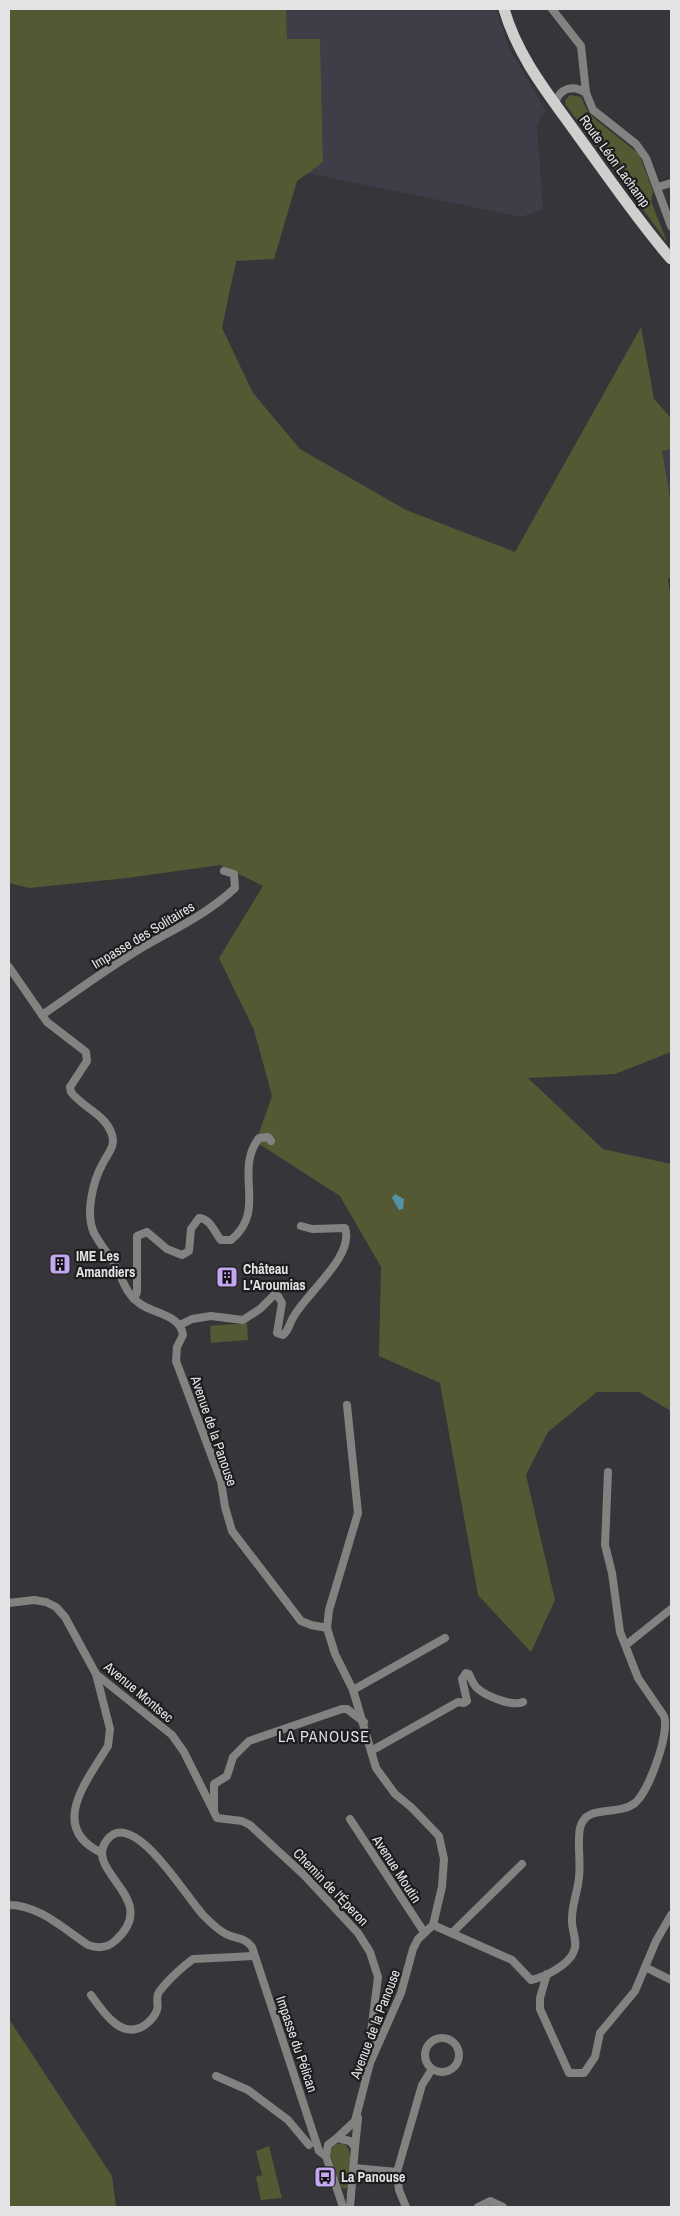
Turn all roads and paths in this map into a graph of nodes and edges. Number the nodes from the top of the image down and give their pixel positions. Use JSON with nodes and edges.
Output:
{"nodes":[{"id":1,"x":504,"y":9,"type":"edge"},
{"id":2,"x":552,"y":9,"type":"edge"},
{"id":3,"x":586,"y":93,"type":"junction"},
{"id":4,"x":555,"y":103,"type":"junction"},
{"id":5,"x":671,"y":183,"type":"edge"},
{"id":6,"x":658,"y":187,"type":"junction"},
{"id":7,"x":671,"y":226,"type":"edge"},
{"id":8,"x":671,"y":259,"type":"edge"},
{"id":9,"x":224,"y":871,"type":"dead end"},
{"id":10,"x":9,"y":967,"type":"edge"},
{"id":11,"x":42,"y":1015,"type":"junction"},
{"id":12,"x":271,"y":1141,"type":"dead end"},
{"id":13,"x":302,"y":1226,"type":"dead end"},
{"id":14,"x":134,"y":1299,"type":"junction"},
{"id":15,"x":180,"y":1326,"type":"junction"},
{"id":16,"x":347,"y":1405,"type":"dead end"},
{"id":17,"x":608,"y":1472,"type":"dead end"},
{"id":18,"x":9,"y":1602,"type":"edge"},
{"id":19,"x":671,"y":1609,"type":"edge"},
{"id":20,"x":327,"y":1628,"type":"junction"},
{"id":21,"x":445,"y":1638,"type":"dead end"},
{"id":22,"x":626,"y":1645,"type":"junction"},
{"id":23,"x":96,"y":1674,"type":"junction"},
{"id":24,"x":353,"y":1690,"type":"junction"},
{"id":25,"x":523,"y":1702,"type":"dead end"},
{"id":26,"x":364,"y":1722,"type":"junction"},
{"id":27,"x":371,"y":1751,"type":"junction"},
{"id":28,"x":214,"y":1813,"type":"junction"},
{"id":29,"x":350,"y":1819,"type":"dead end"},
{"id":30,"x":102,"y":1853,"type":"junction"},
{"id":31,"x":522,"y":1864,"type":"dead end"},
{"id":32,"x":9,"y":1905,"type":"edge"},
{"id":33,"x":671,"y":1915,"type":"edge"},
{"id":34,"x":433,"y":1925,"type":"junction"},
{"id":35,"x":424,"y":1932,"type":"junction"},
{"id":36,"x":452,"y":1933,"type":"junction"},
{"id":37,"x":254,"y":1956,"type":"junction"},
{"id":38,"x":645,"y":1967,"type":"junction"},
{"id":39,"x":547,"y":1974,"type":"junction"},
{"id":40,"x":671,"y":1980,"type":"edge"},
{"id":41,"x":91,"y":1995,"type":"dead end"},
{"id":42,"x":377,"y":2045,"type":"junction"},
{"id":43,"x":432,"y":2069,"type":"junction"},
{"id":44,"x":216,"y":2076,"type":"dead end"},
{"id":45,"x":358,"y":2111,"type":"junction"},
{"id":46,"x":337,"y":2138,"type":"junction"},
{"id":47,"x":313,"y":2143,"type":"junction"},
{"id":48,"x":328,"y":2145,"type":"junction"},
{"id":49,"x":355,"y":2147,"type":"junction"},
{"id":50,"x":326,"y":2156,"type":"junction"},
{"id":51,"x":354,"y":2168,"type":"junction"},
{"id":52,"x":397,"y":2172,"type":"junction"},
{"id":53,"x":351,"y":2189,"type":"junction"},
{"id":54,"x":339,"y":2191,"type":"junction"},
{"id":55,"x":343,"y":2207,"type":"edge"},
{"id":56,"x":350,"y":2207,"type":"edge"},
{"id":57,"x":406,"y":2207,"type":"edge"},
{"id":58,"x":478,"y":2207,"type":"edge"},
{"id":59,"x":503,"y":2207,"type":"edge"}],
"edges":[{"from":1,"to":4,"type":"main road","name":"Route Léon Lachamp"},
{"from":2,"to":3,"type":"street"},
{"from":3,"to":4,"type":"street","name":"Route Léon Lachamp"},
{"from":3,"to":6,"type":"street","name":"Route Léon Lachamp"},
{"from":4,"to":8,"type":"main road","name":"Route Léon Lachamp"},
{"from":5,"to":6,"type":"street"},
{"from":6,"to":7,"type":"street","name":"Route Léon Lachamp"},
{"from":9,"to":11,"type":"street","name":"Impasse des Solitaires"},
{"from":10,"to":11,"type":"street"},
{"from":11,"to":14,"type":"street"},
{"from":12,"to":14,"type":"street"},
{"from":13,"to":15,"type":"street"},
{"from":14,"to":15,"type":"street"},
{"from":15,"to":20,"type":"street","name":"Avenue de la Panouse"},
{"from":16,"to":20,"type":"street"},
{"from":17,"to":22,"type":"street"},
{"from":18,"to":23,"type":"street","name":"Avenue Montsec"},
{"from":19,"to":22,"type":"street"},
{"from":20,"to":24,"type":"street"},
{"from":21,"to":24,"type":"street"},
{"from":22,"to":39,"type":"street"},
{"from":23,"to":28,"type":"street","name":"Avenue Montsec"},
{"from":23,"to":30,"type":"street"},
{"from":24,"to":26,"type":"street"},
{"from":25,"to":27,"type":"street"},
{"from":26,"to":27,"type":"street"},
{"from":26,"to":28,"type":"street"},
{"from":27,"to":34,"type":"street"},
{"from":28,"to":42,"type":"street","name":"Chemin de l'Éperon"},
{"from":29,"to":35,"type":"street","name":"Avenue Moutin"},
{"from":30,"to":32,"type":"street"},
{"from":30,"to":37,"type":"street"},
{"from":31,"to":36,"type":"street"},
{"from":33,"to":38,"type":"street"},
{"from":34,"to":35,"type":"street","name":"Avenue de la Panouse"},
{"from":34,"to":36,"type":"street"},
{"from":35,"to":42,"type":"street","name":"Avenue de la Panouse"},
{"from":36,"to":39,"type":"street"},
{"from":37,"to":41,"type":"street"},
{"from":37,"to":47,"type":"street","name":"Impasse du Pélican"},
{"from":38,"to":39,"type":"street"},
{"from":38,"to":40,"type":"street"},
{"from":42,"to":45,"type":"street","name":"Avenue de la Panouse"},
{"from":43,"to":43,"type":"street"},
{"from":43,"to":52,"type":"street"},
{"from":44,"to":47,"type":"street"},
{"from":45,"to":46,"type":"street","name":"Avenue de la Panouse"},
{"from":45,"to":49,"type":"street"},
{"from":46,"to":48,"type":"street","name":"Avenue de la Panouse"},
{"from":46,"to":49,"type":"street"},
{"from":47,"to":48,"type":"street"},
{"from":47,"to":50,"type":"street","name":"Impasse du Pélican"},
{"from":48,"to":50,"type":"street"},
{"from":49,"to":51,"type":"street"},
{"from":50,"to":54,"type":"street"},
{"from":51,"to":52,"type":"street"},
{"from":51,"to":53,"type":"street"},
{"from":52,"to":57,"type":"street"},
{"from":53,"to":54,"type":"street"},
{"from":53,"to":56,"type":"street"},
{"from":54,"to":55,"type":"street"},
{"from":58,"to":59,"type":"street"}]}
